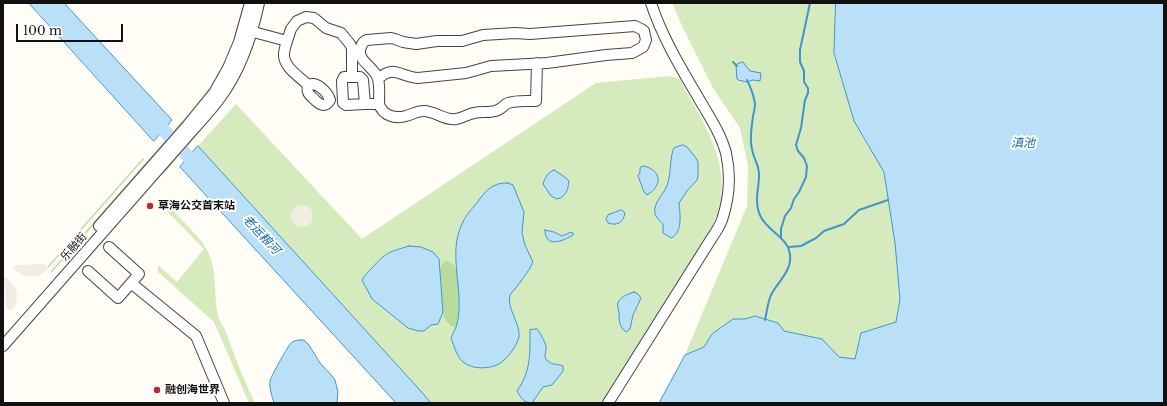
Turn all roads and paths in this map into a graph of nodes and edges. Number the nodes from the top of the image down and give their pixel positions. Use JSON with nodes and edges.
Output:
{"nodes":[{"id":1,"x":250,"y":3,"type":"edge"},
{"id":2,"x":259,"y":3,"type":"edge"},
{"id":3,"x":651,"y":3,"type":"edge"},
{"id":4,"x":248,"y":30,"type":"junction"},
{"id":5,"x":287,"y":41,"type":"junction"},
{"id":6,"x":536,"y":63,"type":"junction"},
{"id":7,"x":352,"y":77,"type":"junction"},
{"id":8,"x":378,"y":79,"type":"junction"},
{"id":9,"x":308,"y":85,"type":"dead end"},
{"id":10,"x":365,"y":104,"type":"junction"},
{"id":11,"x":379,"y":104,"type":"junction"},
{"id":12,"x":161,"y":161,"type":"junction"},
{"id":13,"x":109,"y":247,"type":"dead end"},
{"id":14,"x":88,"y":272,"type":"dead end"},
{"id":15,"x":131,"y":283,"type":"junction"},
{"id":16,"x":3,"y":336,"type":"edge"},
{"id":17,"x":3,"y":346,"type":"edge"},
{"id":18,"x":224,"y":403,"type":"edge"},
{"id":19,"x":608,"y":403,"type":"edge"}],
"edges":[{"from":1,"to":4,"type":"street"},
{"from":2,"to":4,"type":"street"},
{"from":3,"to":19,"type":"street"},
{"from":4,"to":5,"type":"street"},
{"from":4,"to":12,"type":"street"},
{"from":5,"to":7,"type":"street"},
{"from":5,"to":9,"type":"street"},
{"from":6,"to":8,"type":"street"},
{"from":6,"to":8,"type":"street"},
{"from":6,"to":11,"type":"street"},
{"from":7,"to":10,"type":"street"},
{"from":7,"to":10,"type":"street"},
{"from":8,"to":11,"type":"street"},
{"from":10,"to":11,"type":"street"},
{"from":12,"to":16,"type":"street","name":"乐融街"},
{"from":12,"to":17,"type":"street","name":"乐融街"},
{"from":13,"to":15,"type":"street"},
{"from":14,"to":15,"type":"street"},
{"from":15,"to":18,"type":"street"}]}
